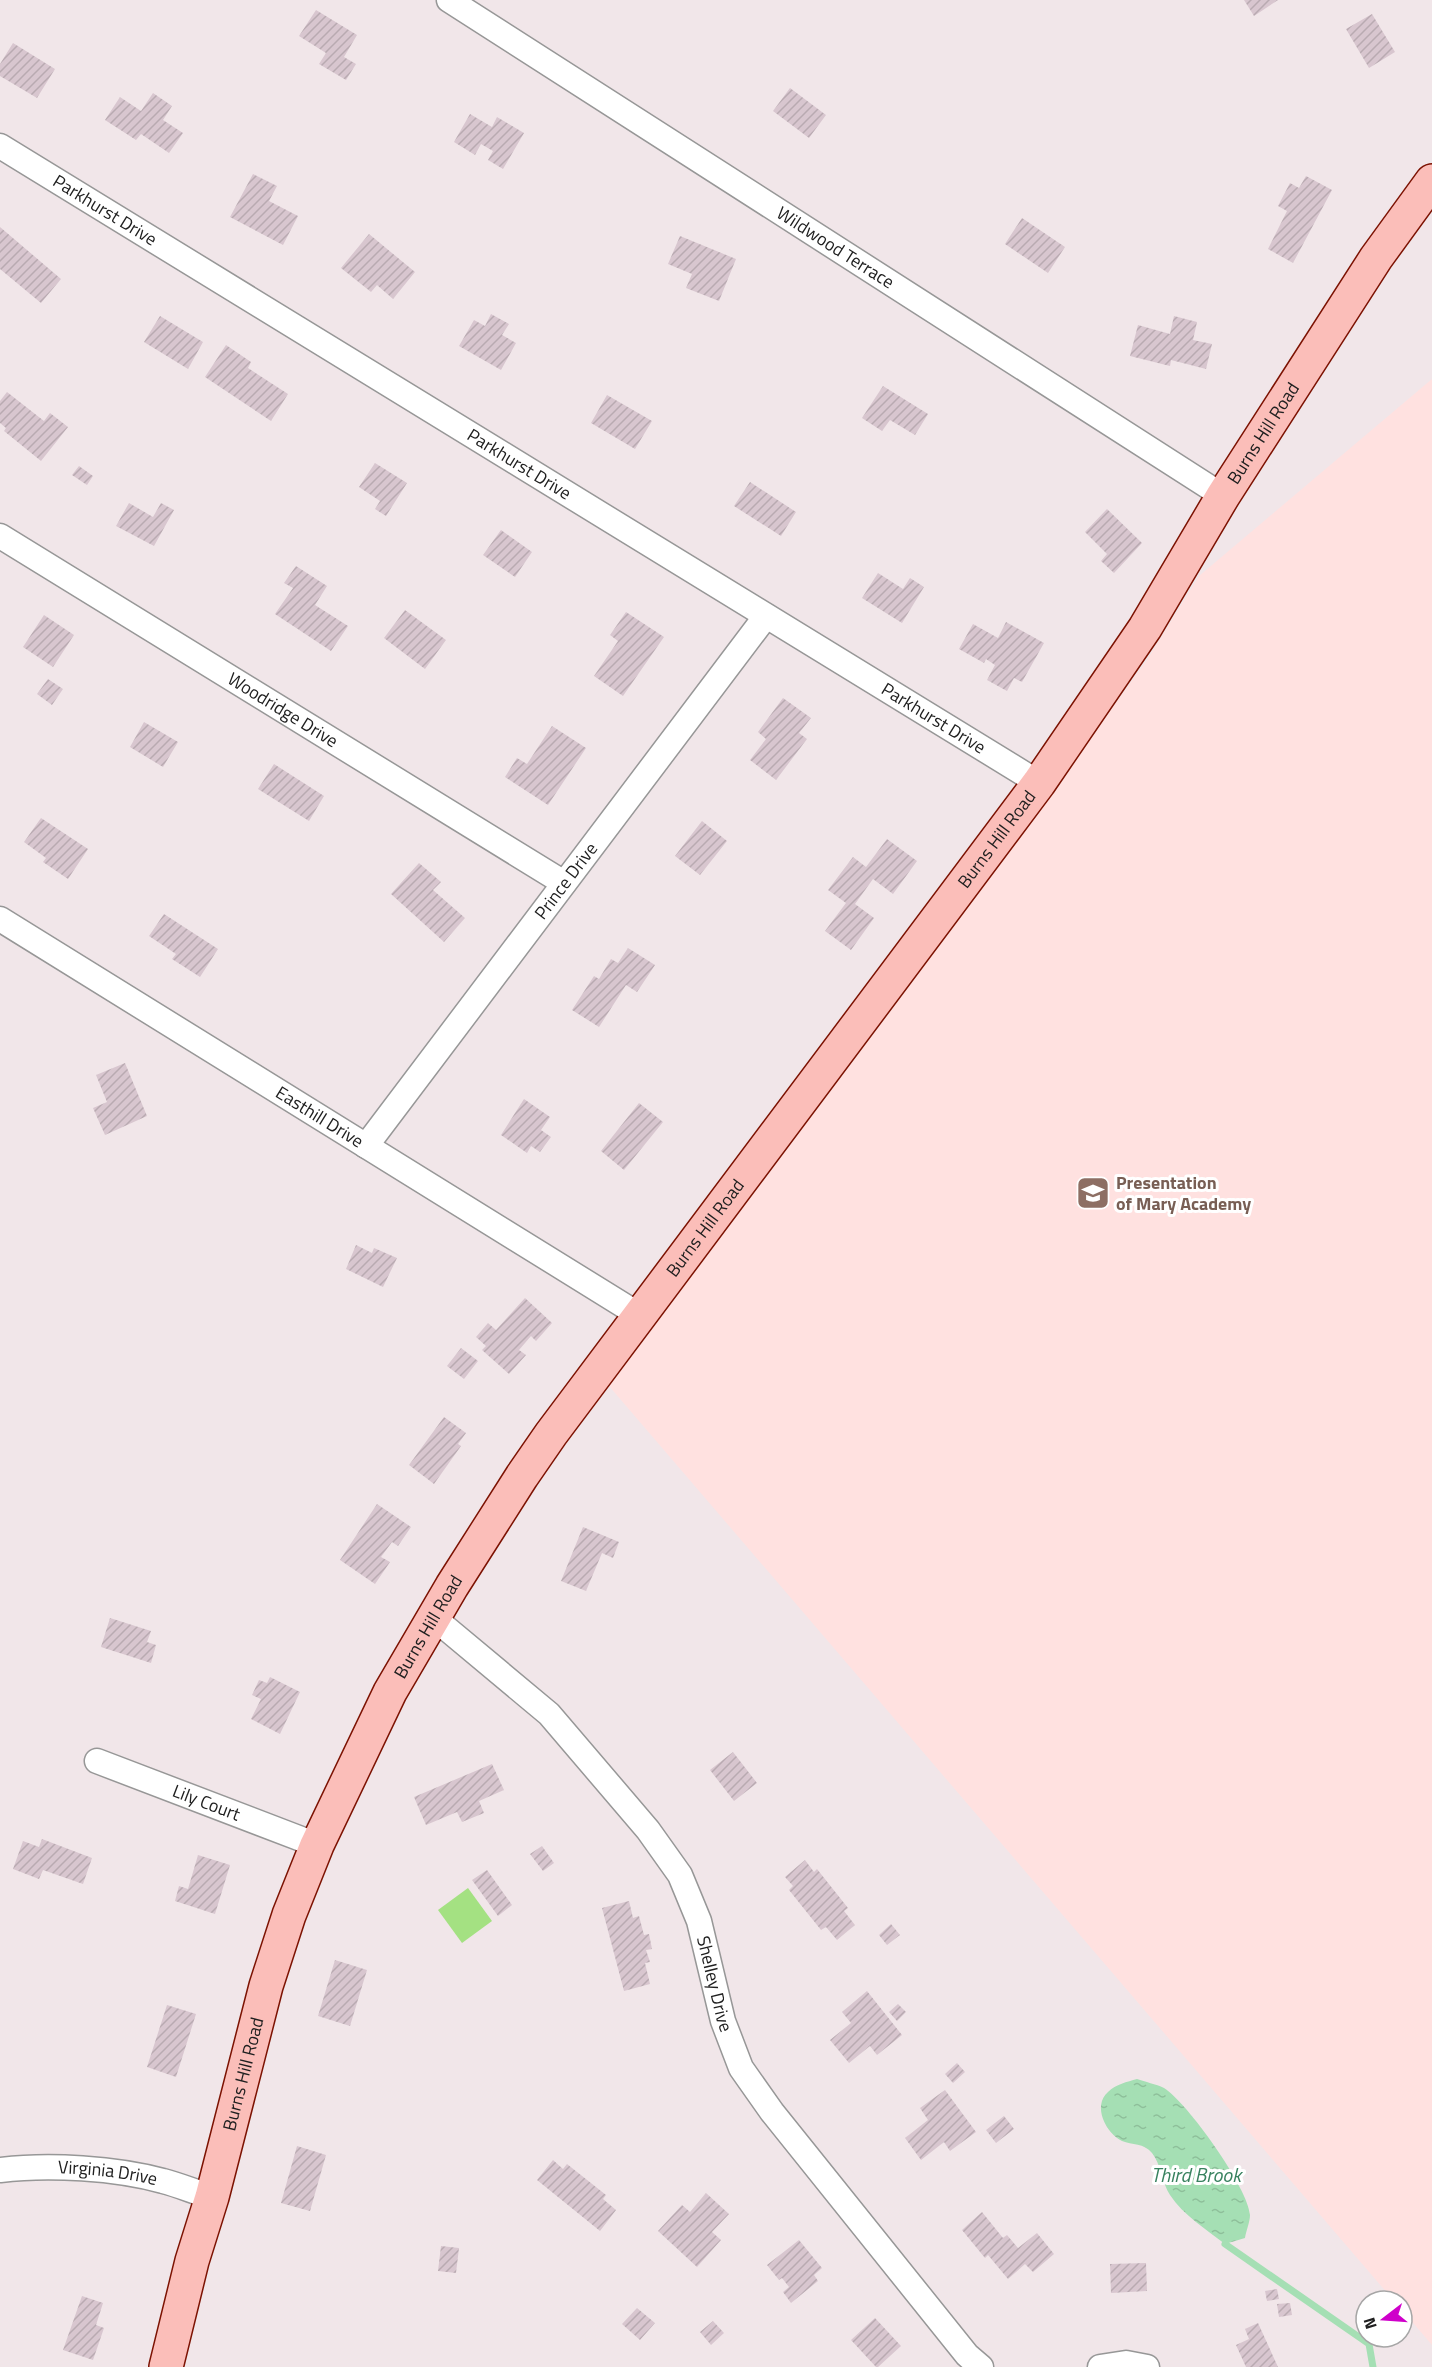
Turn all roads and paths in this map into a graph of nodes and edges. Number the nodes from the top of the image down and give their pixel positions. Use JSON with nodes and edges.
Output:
{"nodes":[{"id":1,"x":449,"y":0,"type":"edge"},
{"id":2,"x":0,"y":146,"type":"edge"},
{"id":3,"x":1432,"y":181,"type":"edge"},
{"id":4,"x":1223,"y":496,"type":"junction"},
{"id":5,"x":0,"y":536,"type":"edge"},
{"id":6,"x":766,"y":616,"type":"junction"},
{"id":7,"x":1039,"y":783,"type":"junction"},
{"id":8,"x":564,"y":884,"type":"junction"},
{"id":9,"x":0,"y":919,"type":"edge"},
{"id":10,"x":366,"y":1146,"type":"junction"},
{"id":11,"x":639,"y":1315,"type":"junction"},
{"id":12,"x":434,"y":1618,"type":"junction"},
{"id":13,"x":97,"y":1761,"type":"dead end"},
{"id":14,"x":317,"y":1845,"type":"junction"},
{"id":15,"x":0,"y":2170,"type":"edge"},
{"id":16,"x":212,"y":2197,"type":"junction"},
{"id":17,"x":166,"y":2367,"type":"edge"},
{"id":18,"x":981,"y":2367,"type":"edge"},
{"id":19,"x":1100,"y":2367,"type":"edge"},
{"id":20,"x":1147,"y":2367,"type":"edge"}],
"edges":[{"from":1,"to":4,"type":"street","name":"Wildwood Terrace"},
{"from":2,"to":6,"type":"street","name":"Parkhurst Drive"},
{"from":3,"to":4,"type":"street","name":"Burns Hill Road"},
{"from":4,"to":7,"type":"street","name":"Burns Hill Road"},
{"from":5,"to":8,"type":"street","name":"Woodridge Drive"},
{"from":6,"to":7,"type":"street","name":"Parkhurst Drive"},
{"from":6,"to":8,"type":"street","name":"Prince Drive"},
{"from":7,"to":11,"type":"street","name":"Burns Hill Road"},
{"from":8,"to":10,"type":"street","name":"Prince Drive"},
{"from":9,"to":10,"type":"street","name":"Easthill Drive"},
{"from":10,"to":11,"type":"street","name":"Easthill Drive"},
{"from":11,"to":12,"type":"street","name":"Burns Hill Road"},
{"from":12,"to":14,"type":"street","name":"Burns Hill Road"},
{"from":12,"to":18,"type":"street","name":"Shelley Drive"},
{"from":13,"to":14,"type":"street","name":"Lily Court"},
{"from":14,"to":16,"type":"street","name":"Burns Hill Road"},
{"from":15,"to":16,"type":"street","name":"Virginia Drive"},
{"from":16,"to":17,"type":"street","name":"Burns Hill Road"},
{"from":19,"to":20,"type":"street"}]}
